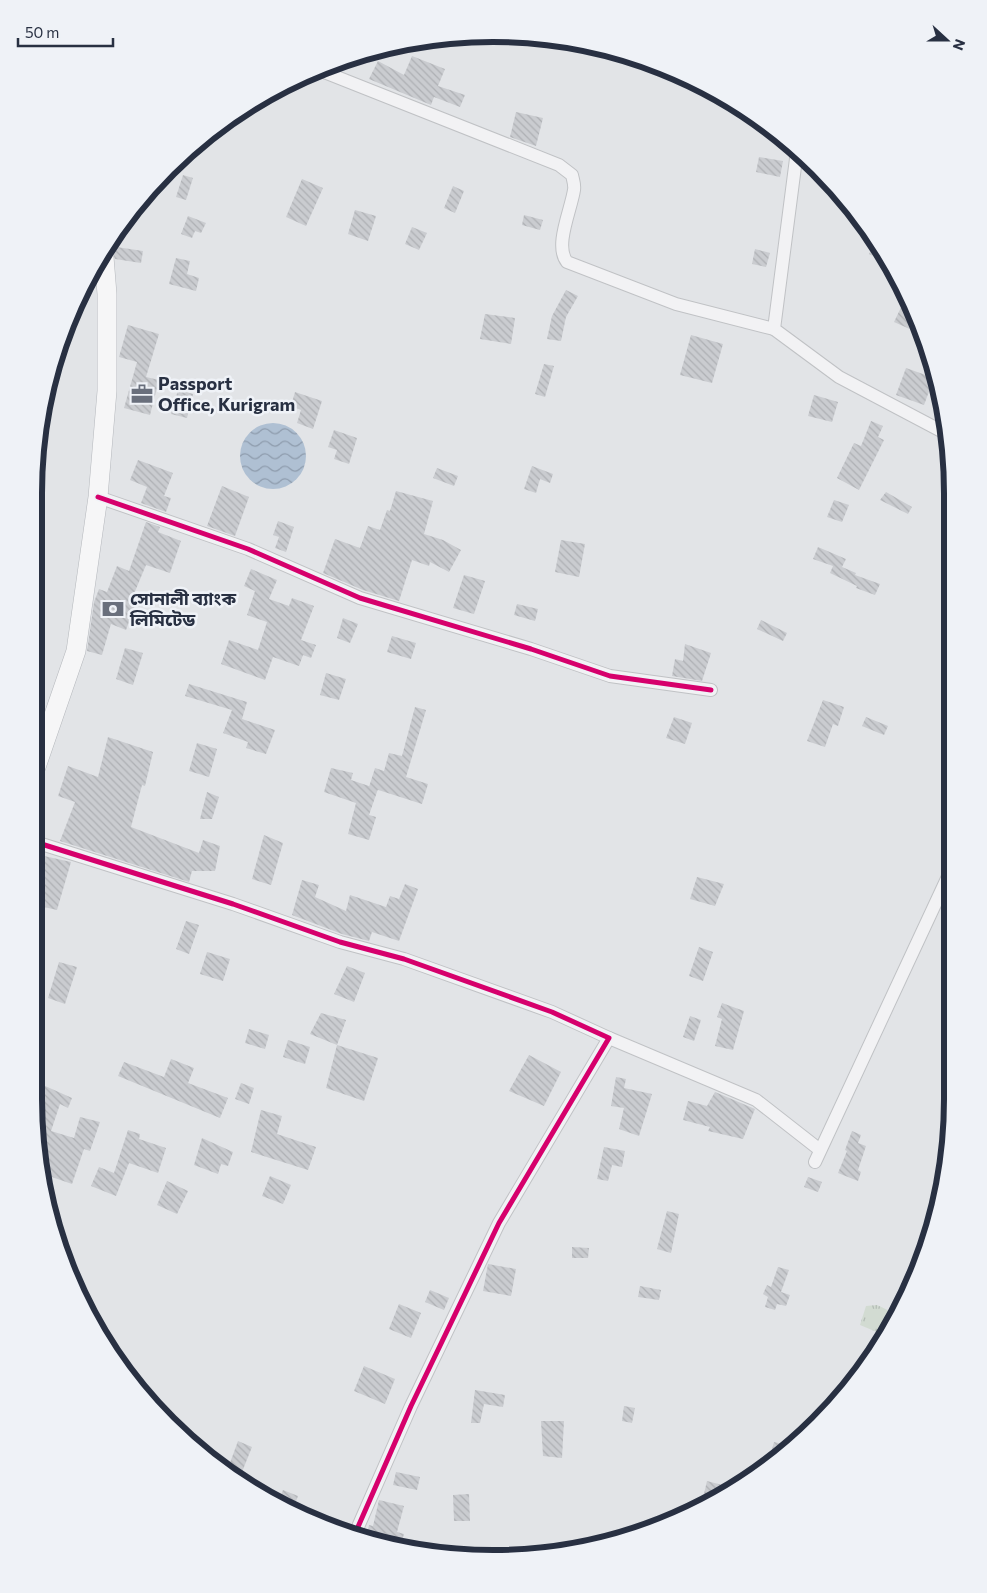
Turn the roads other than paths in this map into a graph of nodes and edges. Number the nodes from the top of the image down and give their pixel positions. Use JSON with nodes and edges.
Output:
{"nodes":[{"id":1,"x":329,"y":74,"type":"edge"},
{"id":2,"x":796,"y":159,"type":"edge"},
{"id":3,"x":105,"y":265,"type":"edge"},
{"id":4,"x":774,"y":329,"type":"junction"},
{"id":5,"x":940,"y":430,"type":"edge"},
{"id":6,"x":98,"y":497,"type":"junction"},
{"id":7,"x":711,"y":690,"type":"dead end"},
{"id":8,"x":42,"y":750,"type":"edge"},
{"id":9,"x":42,"y":844,"type":"edge"},
{"id":10,"x":944,"y":883,"type":"edge"},
{"id":11,"x":609,"y":1038,"type":"junction"},
{"id":12,"x":357,"y":1529,"type":"edge"}],
"edges":[{"from":1,"to":4,"type":"street"},
{"from":2,"to":4,"type":"street"},
{"from":3,"to":6,"type":"highway"},
{"from":4,"to":5,"type":"street"},
{"from":6,"to":7,"type":"street"},
{"from":6,"to":8,"type":"highway"},
{"from":9,"to":11,"type":"street"},
{"from":10,"to":11,"type":"street"},
{"from":11,"to":12,"type":"street"}]}
